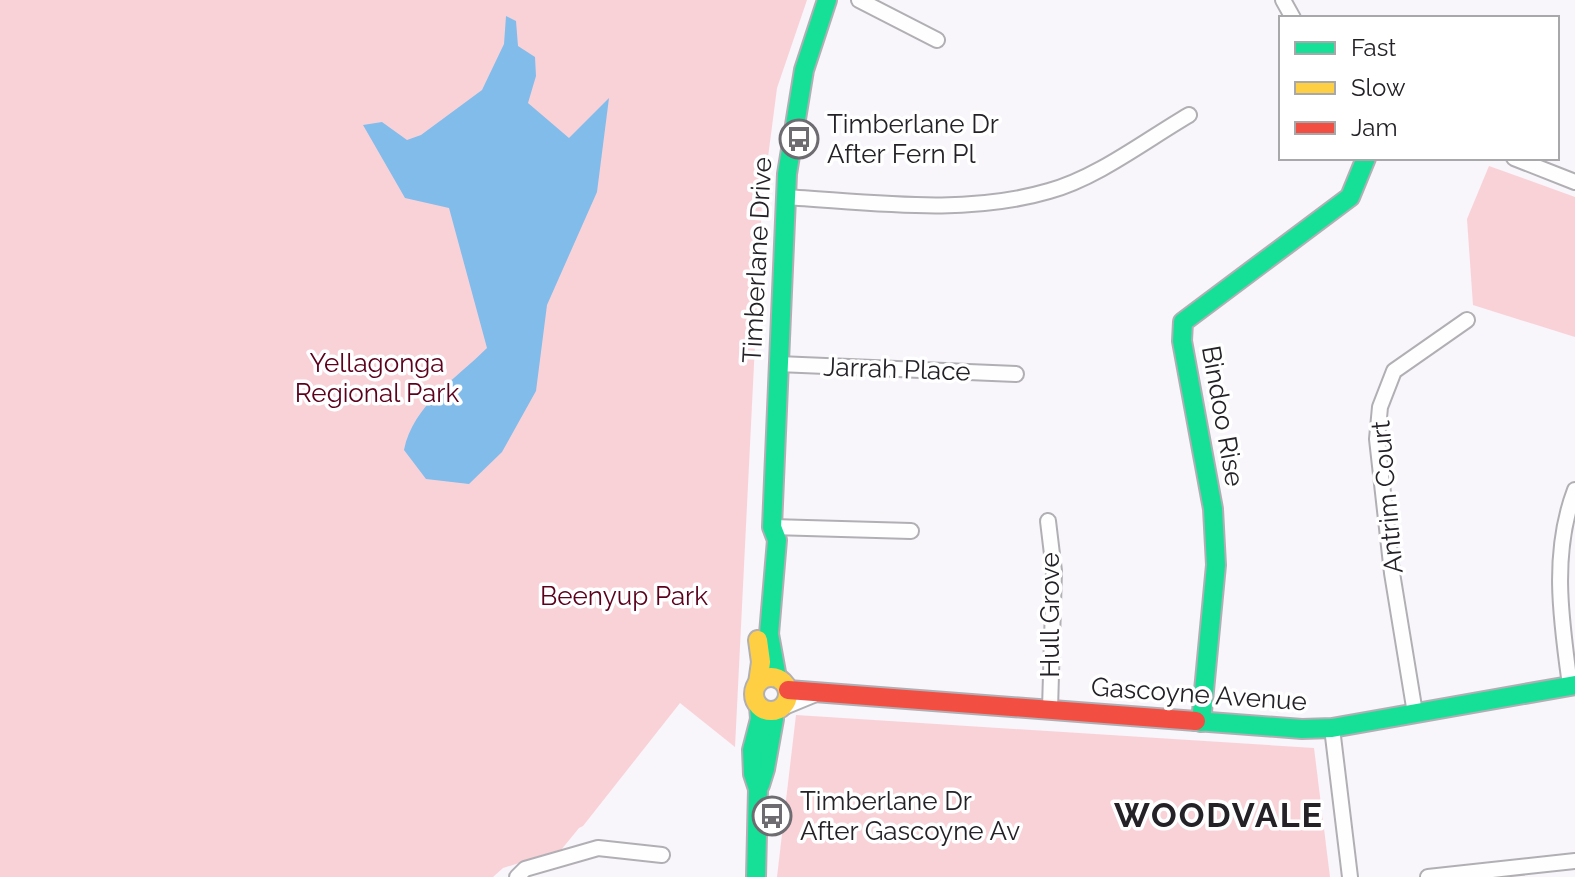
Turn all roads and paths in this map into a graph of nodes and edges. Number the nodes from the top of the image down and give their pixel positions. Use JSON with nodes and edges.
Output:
{"nodes":[{"id":1,"x":827,"y":0,"type":"edge"},
{"id":2,"x":859,"y":0,"type":"edge"},
{"id":3,"x":937,"y":40,"type":"dead end"},
{"id":4,"x":1189,"y":115,"type":"dead end"},
{"id":5,"x":1365,"y":160,"type":"edge"},
{"id":6,"x":1519,"y":160,"type":"edge"},
{"id":7,"x":1575,"y":182,"type":"edge"},
{"id":8,"x":785,"y":197,"type":"junction"},
{"id":9,"x":1467,"y":320,"type":"dead end"},
{"id":10,"x":778,"y":364,"type":"junction"},
{"id":11,"x":1016,"y":374,"type":"dead end"},
{"id":12,"x":1575,"y":490,"type":"edge"},
{"id":13,"x":1048,"y":521,"type":"dead end"},
{"id":14,"x":772,"y":527,"type":"junction"},
{"id":15,"x":911,"y":531,"type":"dead end"},
{"id":16,"x":1573,"y":685,"type":"edge"},
{"id":17,"x":776,"y":699,"type":"junction"},
{"id":18,"x":1050,"y":709,"type":"junction"},
{"id":19,"x":1415,"y":713,"type":"junction"},
{"id":20,"x":1201,"y":722,"type":"junction"},
{"id":21,"x":1332,"y":728,"type":"junction"},
{"id":22,"x":662,"y":855,"type":"dead end"},
{"id":23,"x":1575,"y":861,"type":"edge"},
{"id":24,"x":517,"y":877,"type":"edge"},
{"id":25,"x":756,"y":877,"type":"edge"},
{"id":26,"x":1350,"y":877,"type":"edge"},
{"id":27,"x":1428,"y":877,"type":"edge"}],
"edges":[{"from":1,"to":8,"type":"street","name":"Timberlane Drive"},
{"from":2,"to":3,"type":"street"},
{"from":4,"to":8,"type":"street"},
{"from":5,"to":20,"type":"street","name":"Bindoo Rise"},
{"from":6,"to":7,"type":"street"},
{"from":8,"to":10,"type":"street","name":"Timberlane Drive"},
{"from":9,"to":19,"type":"street","name":"Antrim Court"},
{"from":10,"to":11,"type":"street","name":"Jarrah Place"},
{"from":10,"to":14,"type":"street","name":"Timberlane Drive"},
{"from":12,"to":16,"type":"street"},
{"from":13,"to":18,"type":"street","name":"Hull Grove"},
{"from":14,"to":15,"type":"street"},
{"from":14,"to":17,"type":"street","name":"Timberlane Drive"},
{"from":14,"to":17,"type":"street","name":"Timberlane Drive"},
{"from":16,"to":19,"type":"street","name":"Gascoyne Avenue"},
{"from":17,"to":18,"type":"street","name":"Gascoyne Avenue"},
{"from":17,"to":25,"type":"street","name":"Timberlane Drive"},
{"from":18,"to":20,"type":"street","name":"Gascoyne Avenue"},
{"from":19,"to":21,"type":"street","name":"Gascoyne Avenue"},
{"from":20,"to":21,"type":"street","name":"Gascoyne Avenue"},
{"from":21,"to":26,"type":"street"},
{"from":22,"to":24,"type":"street"},
{"from":23,"to":27,"type":"street"}]}
